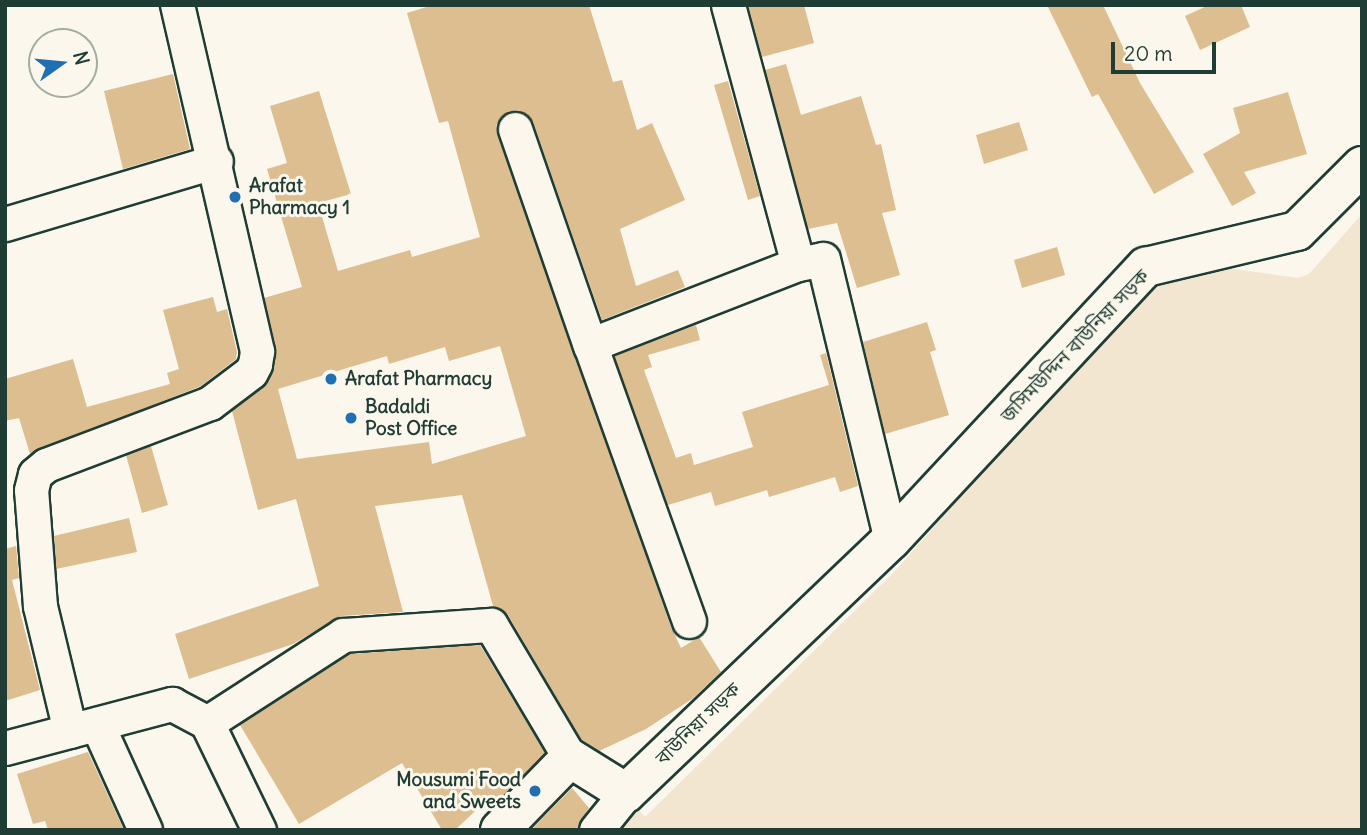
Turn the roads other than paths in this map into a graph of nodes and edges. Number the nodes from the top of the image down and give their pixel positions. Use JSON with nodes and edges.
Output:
{"nodes":[{"id":1,"x":177,"y":5,"type":"edge"},
{"id":2,"x":728,"y":5,"type":"edge"},
{"id":3,"x":514,"y":130,"type":"dead end"},
{"id":4,"x":216,"y":161,"type":"junction"},
{"id":5,"x":1362,"y":166,"type":"edge"},
{"id":6,"x":5,"y":224,"type":"edge"},
{"id":7,"x":798,"y":264,"type":"junction"},
{"id":8,"x":590,"y":345,"type":"junction"},
{"id":9,"x":891,"y":540,"type":"junction"},
{"id":10,"x":689,"y":621,"type":"dead end"},
{"id":11,"x":207,"y":723,"type":"junction"},
{"id":12,"x":83,"y":727,"type":"junction"},
{"id":13,"x":5,"y":748,"type":"edge"},
{"id":14,"x":570,"y":758,"type":"junction"},
{"id":15,"x":626,"y":793,"type":"junction"},
{"id":16,"x":145,"y":830,"type":"edge"},
{"id":17,"x":259,"y":830,"type":"edge"},
{"id":18,"x":500,"y":830,"type":"edge"},
{"id":19,"x":596,"y":830,"type":"edge"}],
"edges":[{"from":1,"to":4,"type":"street"},
{"from":2,"to":7,"type":"street"},
{"from":3,"to":8,"type":"street"},
{"from":4,"to":6,"type":"street"},
{"from":4,"to":12,"type":"street"},
{"from":5,"to":9,"type":"street","name":"জসিমউদ্দিন বাউনিয়া সড়ক"},
{"from":7,"to":8,"type":"street"},
{"from":7,"to":9,"type":"street"},
{"from":8,"to":10,"type":"street"},
{"from":9,"to":15,"type":"street","name":"বাউনিয়া সড়ক"},
{"from":11,"to":12,"type":"street"},
{"from":11,"to":14,"type":"street"},
{"from":11,"to":17,"type":"street"},
{"from":12,"to":13,"type":"street"},
{"from":12,"to":16,"type":"street"},
{"from":14,"to":15,"type":"street"},
{"from":14,"to":18,"type":"street"},
{"from":15,"to":19,"type":"street"}]}
